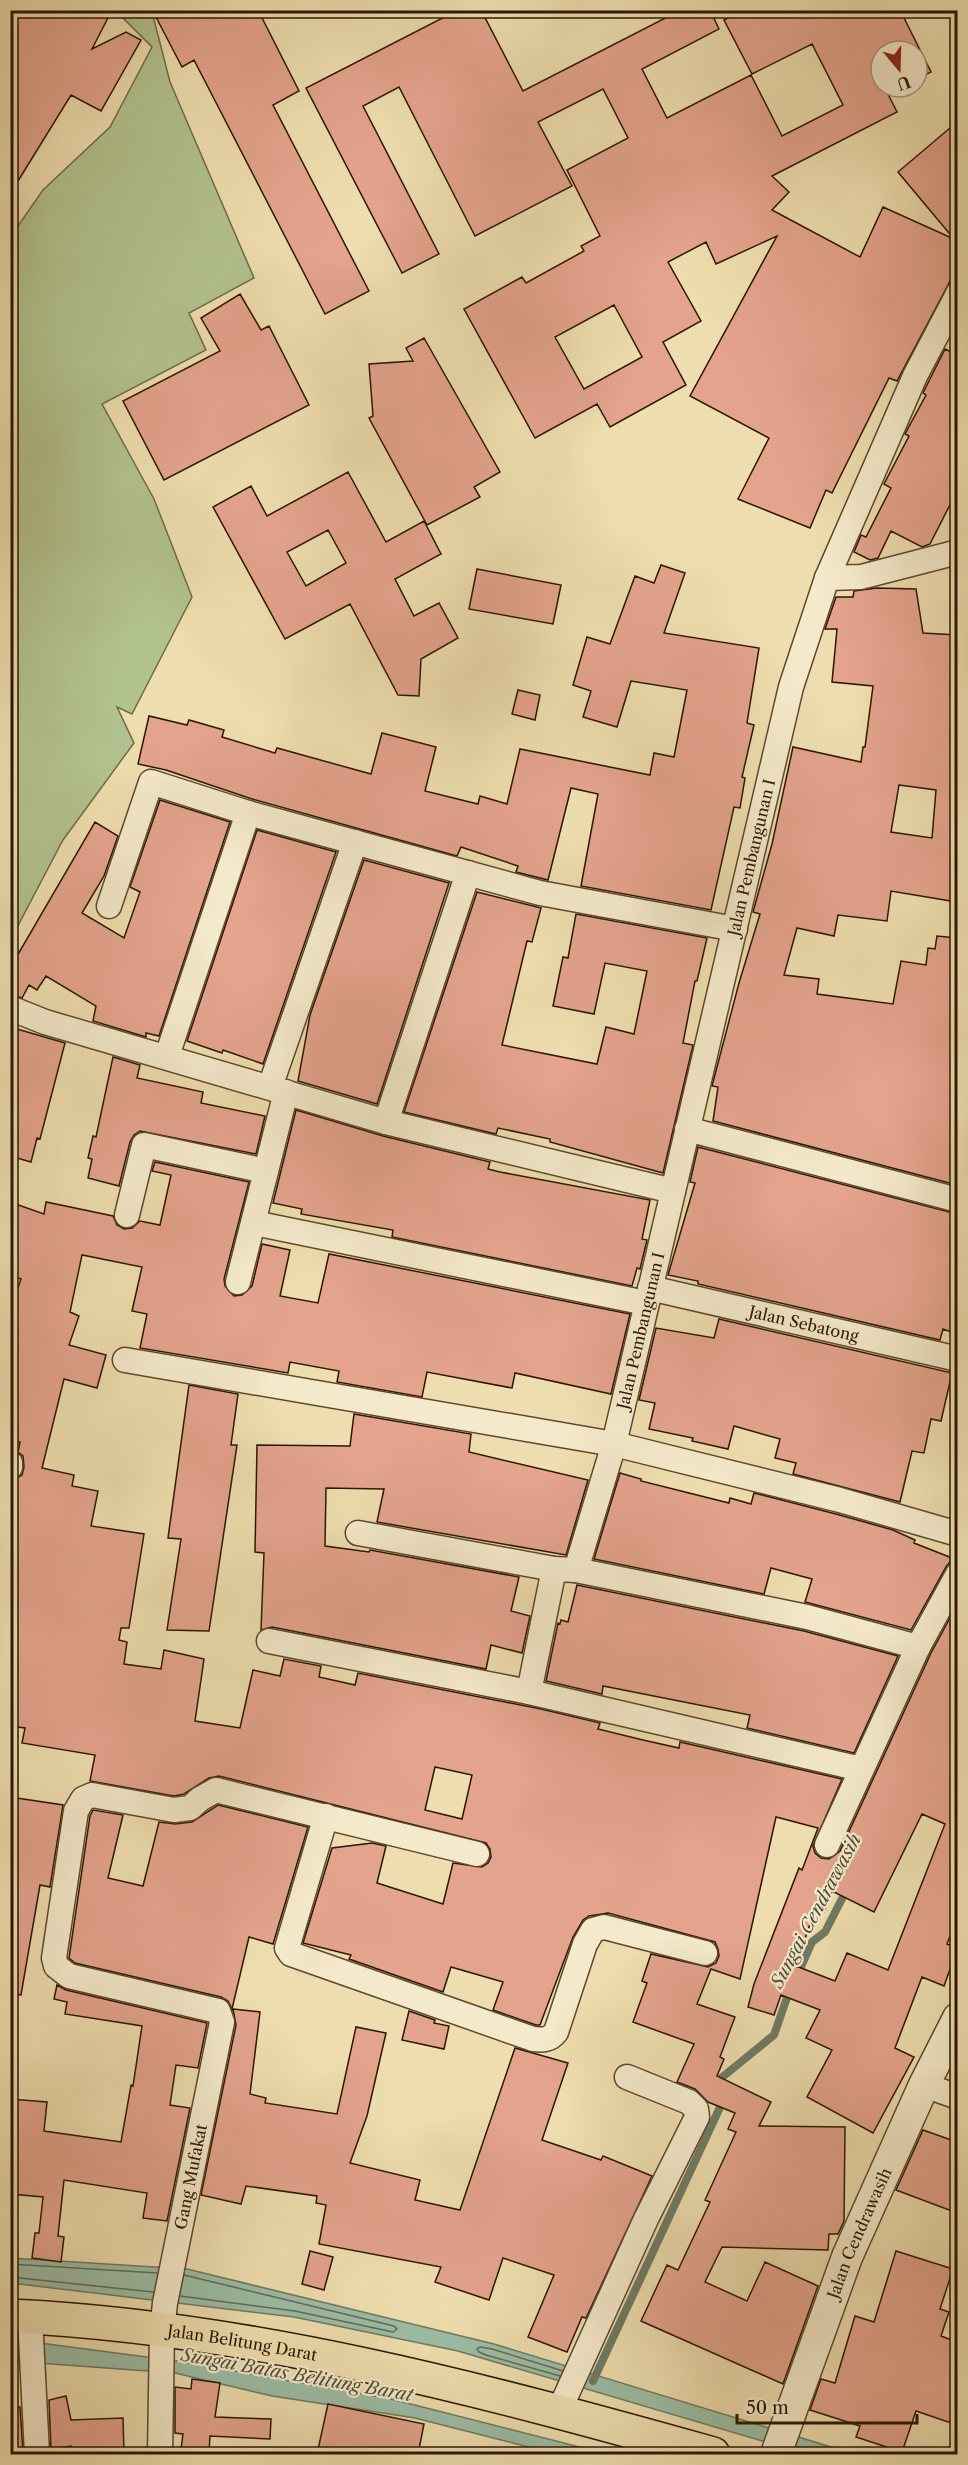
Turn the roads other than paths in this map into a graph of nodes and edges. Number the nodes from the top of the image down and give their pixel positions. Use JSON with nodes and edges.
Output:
{"nodes":[{"id":1,"x":957,"y":294,"type":"edge"},
{"id":2,"x":957,"y":552,"type":"edge"},
{"id":3,"x":827,"y":578,"type":"junction"},
{"id":4,"x":248,"y":813,"type":"junction"},
{"id":5,"x":355,"y":843,"type":"junction"},
{"id":6,"x":468,"y":873,"type":"junction"},
{"id":7,"x":109,"y":906,"type":"dead end"},
{"id":8,"x":735,"y":929,"type":"junction"},
{"id":9,"x":10,"y":1008,"type":"edge"},
{"id":10,"x":167,"y":1056,"type":"junction"},
{"id":11,"x":278,"y":1090,"type":"junction"},
{"id":12,"x":386,"y":1122,"type":"junction"},
{"id":13,"x":687,"y":1129,"type":"junction"},
{"id":14,"x":266,"y":1171,"type":"junction"},
{"id":15,"x":673,"y":1191,"type":"junction"},
{"id":16,"x":957,"y":1200,"type":"edge"},
{"id":17,"x":127,"y":1215,"type":"dead end"},
{"id":18,"x":254,"y":1223,"type":"junction"},
{"id":19,"x":238,"y":1282,"type":"dead end"},
{"id":20,"x":648,"y":1295,"type":"junction"},
{"id":21,"x":957,"y":1359,"type":"edge"},
{"id":22,"x":125,"y":1360,"type":"dead end"},
{"id":23,"x":614,"y":1444,"type":"junction"},
{"id":24,"x":358,"y":1533,"type":"dead end"},
{"id":25,"x":957,"y":1534,"type":"edge"},
{"id":26,"x":565,"y":1569,"type":"junction"},
{"id":27,"x":957,"y":1574,"type":"edge"},
{"id":28,"x":269,"y":1641,"type":"dead end"},
{"id":29,"x":918,"y":1647,"type":"junction"},
{"id":30,"x":529,"y":1692,"type":"junction"},
{"id":31,"x":861,"y":1769,"type":"junction"},
{"id":32,"x":326,"y":1816,"type":"junction"},
{"id":33,"x":827,"y":1845,"type":"dead end"},
{"id":34,"x":477,"y":1854,"type":"dead end"},
{"id":35,"x":705,"y":1953,"type":"dead end"},
{"id":36,"x":957,"y":2018,"type":"edge"},
{"id":37,"x":627,"y":2077,"type":"dead end"},
{"id":38,"x":924,"y":2085,"type":"junction"},
{"id":39,"x":957,"y":2097,"type":"edge"},
{"id":40,"x":26,"y":2334,"type":"edge"},
{"id":41,"x":163,"y":2340,"type":"junction"},
{"id":42,"x":559,"y":2411,"type":"junction"},
{"id":43,"x":656,"y":2447,"type":"edge"},
{"id":44,"x":38,"y":2454,"type":"edge"},
{"id":45,"x":160,"y":2454,"type":"edge"},
{"id":46,"x":713,"y":2454,"type":"edge"},
{"id":47,"x":776,"y":2454,"type":"edge"}],
"edges":[{"from":1,"to":3,"type":"street","name":"Jalan Pembangunan I"},
{"from":2,"to":3,"type":"street"},
{"from":3,"to":8,"type":"street","name":"Jalan Pembangunan I"},
{"from":4,"to":5,"type":"street"},
{"from":4,"to":7,"type":"street"},
{"from":4,"to":10,"type":"street"},
{"from":5,"to":6,"type":"street"},
{"from":5,"to":11,"type":"street"},
{"from":6,"to":8,"type":"street"},
{"from":6,"to":12,"type":"street"},
{"from":8,"to":13,"type":"street","name":"Jalan Pembangunan I"},
{"from":9,"to":10,"type":"street"},
{"from":10,"to":11,"type":"street"},
{"from":11,"to":12,"type":"street"},
{"from":11,"to":14,"type":"street"},
{"from":12,"to":15,"type":"street"},
{"from":13,"to":15,"type":"street","name":"Jalan Pembangunan I"},
{"from":13,"to":16,"type":"street"},
{"from":14,"to":17,"type":"street"},
{"from":14,"to":18,"type":"street"},
{"from":15,"to":20,"type":"street","name":"Jalan Pembangunan I"},
{"from":18,"to":19,"type":"street"},
{"from":18,"to":20,"type":"street","name":"Jalan Sebatong"},
{"from":20,"to":21,"type":"street","name":"Jalan Sebatong"},
{"from":20,"to":23,"type":"street","name":"Jalan Pembangunan I"},
{"from":22,"to":23,"type":"street"},
{"from":23,"to":25,"type":"street"},
{"from":23,"to":26,"type":"street","name":"Jalan Pembangunan I"},
{"from":24,"to":26,"type":"street"},
{"from":26,"to":29,"type":"street"},
{"from":26,"to":30,"type":"street","name":"Jalan Pembangunan I"},
{"from":27,"to":29,"type":"street"},
{"from":28,"to":30,"type":"street"},
{"from":29,"to":31,"type":"street"},
{"from":30,"to":31,"type":"street"},
{"from":31,"to":33,"type":"street"},
{"from":32,"to":34,"type":"street"},
{"from":32,"to":35,"type":"street"},
{"from":32,"to":41,"type":"street","name":"Gang Mufakat"},
{"from":36,"to":38,"type":"street","name":"Jalan Cendrawasih"},
{"from":37,"to":42,"type":"street"},
{"from":38,"to":39,"type":"street"},
{"from":38,"to":47,"type":"street","name":"Jalan Cendrawasih"},
{"from":40,"to":41,"type":"main road","name":"Jalan Belitung Darat"},
{"from":40,"to":44,"type":"street"},
{"from":41,"to":42,"type":"main road","name":"Jalan Belitung Darat"},
{"from":41,"to":45,"type":"street","name":"Gang Mufakat"},
{"from":42,"to":43,"type":"main road","name":"Jalan Belitung Darat"},
{"from":43,"to":46,"type":"main road","name":"Jalan Belitung Darat"}]}
